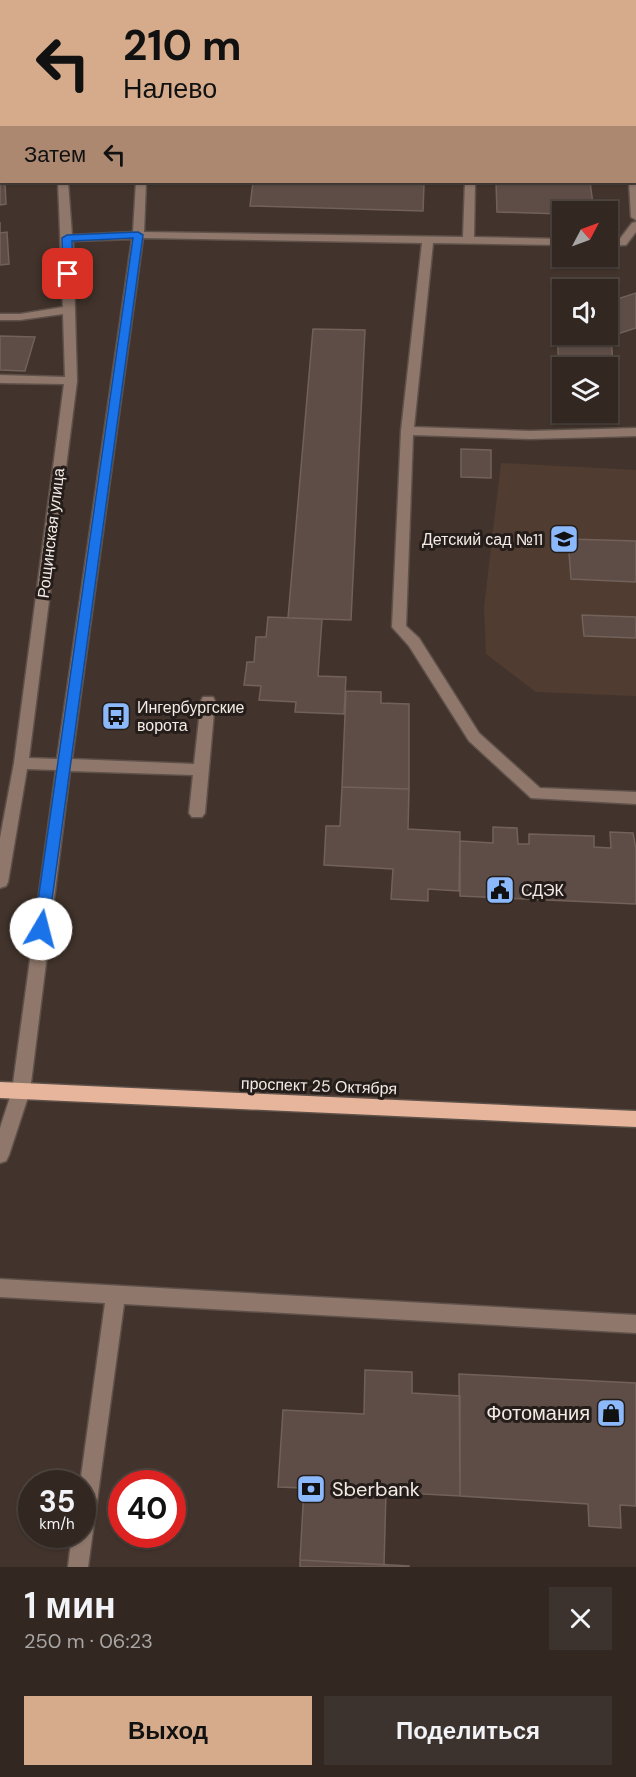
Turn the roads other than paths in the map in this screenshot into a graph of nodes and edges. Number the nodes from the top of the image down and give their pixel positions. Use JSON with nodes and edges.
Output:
{"nodes":[{"id":1,"x":63,"y":183,"type":"edge"},
{"id":2,"x":141,"y":183,"type":"edge"},
{"id":3,"x":470,"y":183,"type":"edge"},
{"id":4,"x":634,"y":183,"type":"edge"},
{"id":5,"x":636,"y":216,"type":"edge"},
{"id":6,"x":636,"y":225,"type":"edge"},
{"id":7,"x":138,"y":235,"type":"junction"},
{"id":8,"x":67,"y":238,"type":"junction"},
{"id":9,"x":468,"y":240,"type":"junction"},
{"id":10,"x":428,"y":241,"type":"junction"},
{"id":11,"x":552,"y":242,"type":"edge"},
{"id":12,"x":618,"y":243,"type":"edge"},
{"id":13,"x":69,"y":310,"type":"junction"},
{"id":14,"x":0,"y":317,"type":"edge"},
{"id":15,"x":0,"y":379,"type":"edge"},
{"id":16,"x":71,"y":381,"type":"junction"},
{"id":17,"x":407,"y":431,"type":"junction"},
{"id":18,"x":636,"y":432,"type":"edge"},
{"id":19,"x":208,"y":701,"type":"dead end"},
{"id":20,"x":21,"y":763,"type":"junction"},
{"id":21,"x":64,"y":763,"type":"junction"},
{"id":22,"x":201,"y":770,"type":"junction"},
{"id":23,"x":636,"y":798,"type":"edge"},
{"id":24,"x":197,"y":813,"type":"dead end"},
{"id":25,"x":0,"y":882,"type":"edge"},
{"id":26,"x":0,"y":1090,"type":"edge"},
{"id":27,"x":21,"y":1091,"type":"junction"},
{"id":28,"x":636,"y":1119,"type":"edge"},
{"id":29,"x":0,"y":1155,"type":"edge"},
{"id":30,"x":0,"y":1288,"type":"edge"},
{"id":31,"x":116,"y":1295,"type":"junction"},
{"id":32,"x":636,"y":1324,"type":"edge"},
{"id":33,"x":78,"y":1567,"type":"edge"}],
"edges":[{"from":1,"to":8,"type":"street","name":"Рощинская улица"},
{"from":2,"to":7,"type":"street"},
{"from":3,"to":9,"type":"street"},
{"from":4,"to":5,"type":"street"},
{"from":6,"to":12,"type":"street"},
{"from":7,"to":8,"type":"street"},
{"from":7,"to":10,"type":"street"},
{"from":7,"to":21,"type":"street"},
{"from":8,"to":13,"type":"street","name":"Рощинская улица"},
{"from":9,"to":10,"type":"street"},
{"from":9,"to":11,"type":"street"},
{"from":10,"to":17,"type":"street"},
{"from":13,"to":14,"type":"street"},
{"from":13,"to":16,"type":"street","name":"Рощинская улица"},
{"from":15,"to":16,"type":"street"},
{"from":16,"to":20,"type":"street","name":"Рощинская улица"},
{"from":17,"to":18,"type":"street"},
{"from":17,"to":23,"type":"street"},
{"from":19,"to":22,"type":"street"},
{"from":20,"to":21,"type":"street"},
{"from":20,"to":25,"type":"street","name":"Рощинская улица"},
{"from":21,"to":22,"type":"street"},
{"from":21,"to":27,"type":"street"},
{"from":22,"to":24,"type":"street"},
{"from":26,"to":27,"type":"main road","name":"проспект 25 Октября"},
{"from":27,"to":28,"type":"main road","name":"проспект 25 Октября"},
{"from":27,"to":29,"type":"street"},
{"from":30,"to":31,"type":"street"},
{"from":31,"to":32,"type":"street"},
{"from":31,"to":33,"type":"street"}]}
